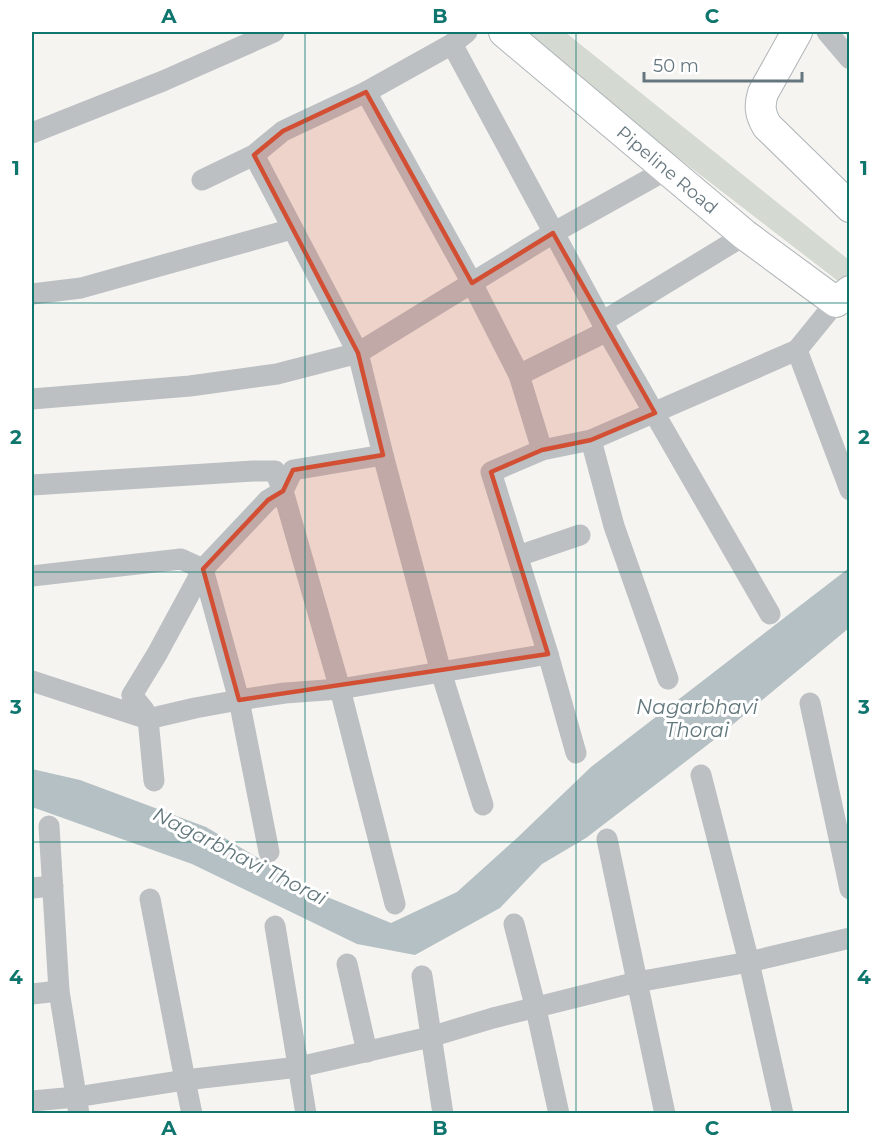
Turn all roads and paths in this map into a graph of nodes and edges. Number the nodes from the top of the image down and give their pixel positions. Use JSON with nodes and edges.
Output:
{"nodes":[{"id":1,"x":274,"y":32,"type":"edge"},
{"id":2,"x":504,"y":32,"type":"edge"},
{"id":3,"x":797,"y":32,"type":"edge"},
{"id":4,"x":827,"y":32,"type":"edge"},
{"id":5,"x":459,"y":38,"type":"edge"},
{"id":6,"x":849,"y":58,"type":"edge"},
{"id":7,"x":366,"y":92,"type":"junction"},
{"id":8,"x":32,"y":133,"type":"edge"},
{"id":9,"x":254,"y":155,"type":"junction"},
{"id":10,"x":666,"y":170,"type":"junction"},
{"id":11,"x":202,"y":180,"type":"dead end"},
{"id":12,"x":849,"y":207,"type":"edge"},
{"id":13,"x":292,"y":229,"type":"junction"},
{"id":14,"x":553,"y":233,"type":"junction"},
{"id":15,"x":745,"y":235,"type":"junction"},
{"id":16,"x":472,"y":283,"type":"junction"},
{"id":17,"x":32,"y":294,"type":"edge"},
{"id":18,"x":843,"y":296,"type":"edge"},
{"id":19,"x":605,"y":327,"type":"junction"},
{"id":20,"x":797,"y":350,"type":"junction"},
{"id":21,"x":358,"y":353,"type":"junction"},
{"id":22,"x":519,"y":375,"type":"junction"},
{"id":23,"x":32,"y":399,"type":"edge"},
{"id":24,"x":655,"y":413,"type":"junction"},
{"id":25,"x":591,"y":440,"type":"junction"},
{"id":26,"x":542,"y":450,"type":"junction"},
{"id":27,"x":383,"y":454,"type":"junction"},
{"id":28,"x":32,"y":485,"type":"edge"},
{"id":29,"x":849,"y":490,"type":"edge"},
{"id":30,"x":283,"y":491,"type":"junction"},
{"id":31,"x":580,"y":535,"type":"dead end"},
{"id":32,"x":518,"y":556,"type":"junction"},
{"id":33,"x":203,"y":568,"type":"junction"},
{"id":34,"x":32,"y":576,"type":"edge"},
{"id":35,"x":770,"y":614,"type":"dead end"},
{"id":36,"x":548,"y":654,"type":"junction"},
{"id":37,"x":441,"y":672,"type":"junction"},
{"id":38,"x":668,"y":679,"type":"dead end"},
{"id":39,"x":32,"y":681,"type":"edge"},
{"id":40,"x":340,"y":689,"type":"junction"},
{"id":41,"x":239,"y":700,"type":"junction"},
{"id":42,"x":810,"y":703,"type":"dead end"},
{"id":43,"x":148,"y":719,"type":"junction"},
{"id":44,"x":576,"y":753,"type":"dead end"},
{"id":45,"x":702,"y":775,"type":"dead end"},
{"id":46,"x":154,"y":781,"type":"dead end"},
{"id":47,"x":483,"y":805,"type":"dead end"},
{"id":48,"x":49,"y":826,"type":"dead end"},
{"id":49,"x":607,"y":839,"type":"dead end"},
{"id":50,"x":269,"y":852,"type":"dead end"},
{"id":51,"x":53,"y":886,"type":"junction"},
{"id":52,"x":32,"y":888,"type":"edge"},
{"id":53,"x":849,"y":889,"type":"edge"},
{"id":54,"x":150,"y":899,"type":"dead end"},
{"id":55,"x":395,"y":904,"type":"dead end"},
{"id":56,"x":514,"y":924,"type":"dead end"},
{"id":57,"x":275,"y":926,"type":"dead end"},
{"id":58,"x":849,"y":938,"type":"edge"},
{"id":59,"x":749,"y":962,"type":"junction"},
{"id":60,"x":347,"y":964,"type":"dead end"},
{"id":61,"x":422,"y":976,"type":"dead end"},
{"id":62,"x":638,"y":982,"type":"junction"},
{"id":63,"x":59,"y":991,"type":"junction"},
{"id":64,"x":32,"y":994,"type":"edge"},
{"id":65,"x":536,"y":1009,"type":"junction"},
{"id":66,"x":430,"y":1037,"type":"junction"},
{"id":67,"x":367,"y":1052,"type":"junction"},
{"id":68,"x":299,"y":1067,"type":"junction"},
{"id":69,"x":185,"y":1080,"type":"junction"},
{"id":70,"x":32,"y":1101,"type":"edge"},
{"id":71,"x":77,"y":1105,"type":"edge"},
{"id":72,"x":192,"y":1113,"type":"edge"},
{"id":73,"x":306,"y":1113,"type":"edge"},
{"id":74,"x":444,"y":1113,"type":"edge"},
{"id":75,"x":559,"y":1113,"type":"edge"},
{"id":76,"x":664,"y":1113,"type":"edge"},
{"id":77,"x":783,"y":1113,"type":"edge"}],
"edges":[{"from":1,"to":8,"type":"street"},
{"from":2,"to":10,"type":"main road","name":"Pipeline Road"},
{"from":3,"to":12,"type":"main road"},
{"from":4,"to":6,"type":"street"},
{"from":5,"to":7,"type":"street"},
{"from":5,"to":14,"type":"street"},
{"from":7,"to":9,"type":"street"},
{"from":7,"to":16,"type":"street"},
{"from":9,"to":11,"type":"street"},
{"from":9,"to":13,"type":"street"},
{"from":10,"to":14,"type":"street"},
{"from":10,"to":15,"type":"main road","name":"Pipeline Road"},
{"from":13,"to":17,"type":"street"},
{"from":13,"to":21,"type":"street"},
{"from":14,"to":16,"type":"street"},
{"from":14,"to":19,"type":"street"},
{"from":15,"to":18,"type":"main road","name":"Pipeline Road"},
{"from":15,"to":19,"type":"street"},
{"from":16,"to":21,"type":"street"},
{"from":16,"to":22,"type":"street"},
{"from":18,"to":20,"type":"street"},
{"from":19,"to":22,"type":"street"},
{"from":19,"to":24,"type":"street"},
{"from":20,"to":24,"type":"street"},
{"from":20,"to":29,"type":"street"},
{"from":21,"to":23,"type":"street"},
{"from":21,"to":27,"type":"street"},
{"from":22,"to":26,"type":"street"},
{"from":24,"to":25,"type":"street"},
{"from":24,"to":35,"type":"street"},
{"from":25,"to":26,"type":"street"},
{"from":25,"to":38,"type":"street"},
{"from":26,"to":32,"type":"street"},
{"from":27,"to":30,"type":"street"},
{"from":27,"to":37,"type":"street"},
{"from":28,"to":30,"type":"street"},
{"from":30,"to":33,"type":"street"},
{"from":30,"to":40,"type":"street"},
{"from":31,"to":32,"type":"street"},
{"from":32,"to":36,"type":"street"},
{"from":33,"to":34,"type":"street"},
{"from":33,"to":41,"type":"street"},
{"from":33,"to":43,"type":"street"},
{"from":36,"to":37,"type":"street"},
{"from":36,"to":44,"type":"street"},
{"from":37,"to":40,"type":"street"},
{"from":37,"to":47,"type":"street"},
{"from":39,"to":43,"type":"street"},
{"from":40,"to":41,"type":"street"},
{"from":40,"to":55,"type":"street"},
{"from":41,"to":43,"type":"street"},
{"from":41,"to":50,"type":"street"},
{"from":42,"to":53,"type":"street"},
{"from":43,"to":46,"type":"street"},
{"from":45,"to":59,"type":"street"},
{"from":48,"to":51,"type":"street"},
{"from":49,"to":62,"type":"street"},
{"from":51,"to":52,"type":"street"},
{"from":51,"to":63,"type":"street"},
{"from":54,"to":69,"type":"street"},
{"from":56,"to":65,"type":"street"},
{"from":57,"to":68,"type":"street"},
{"from":58,"to":59,"type":"street"},
{"from":59,"to":62,"type":"street"},
{"from":59,"to":77,"type":"street"},
{"from":60,"to":67,"type":"street"},
{"from":61,"to":66,"type":"street"},
{"from":62,"to":65,"type":"street"},
{"from":62,"to":76,"type":"street"},
{"from":63,"to":64,"type":"street"},
{"from":63,"to":71,"type":"street"},
{"from":65,"to":66,"type":"street"},
{"from":65,"to":75,"type":"street"},
{"from":66,"to":67,"type":"street"},
{"from":66,"to":74,"type":"street"},
{"from":67,"to":68,"type":"street"},
{"from":68,"to":69,"type":"street"},
{"from":68,"to":73,"type":"street"},
{"from":69,"to":71,"type":"street"},
{"from":69,"to":72,"type":"street"},
{"from":70,"to":71,"type":"street"}]}
